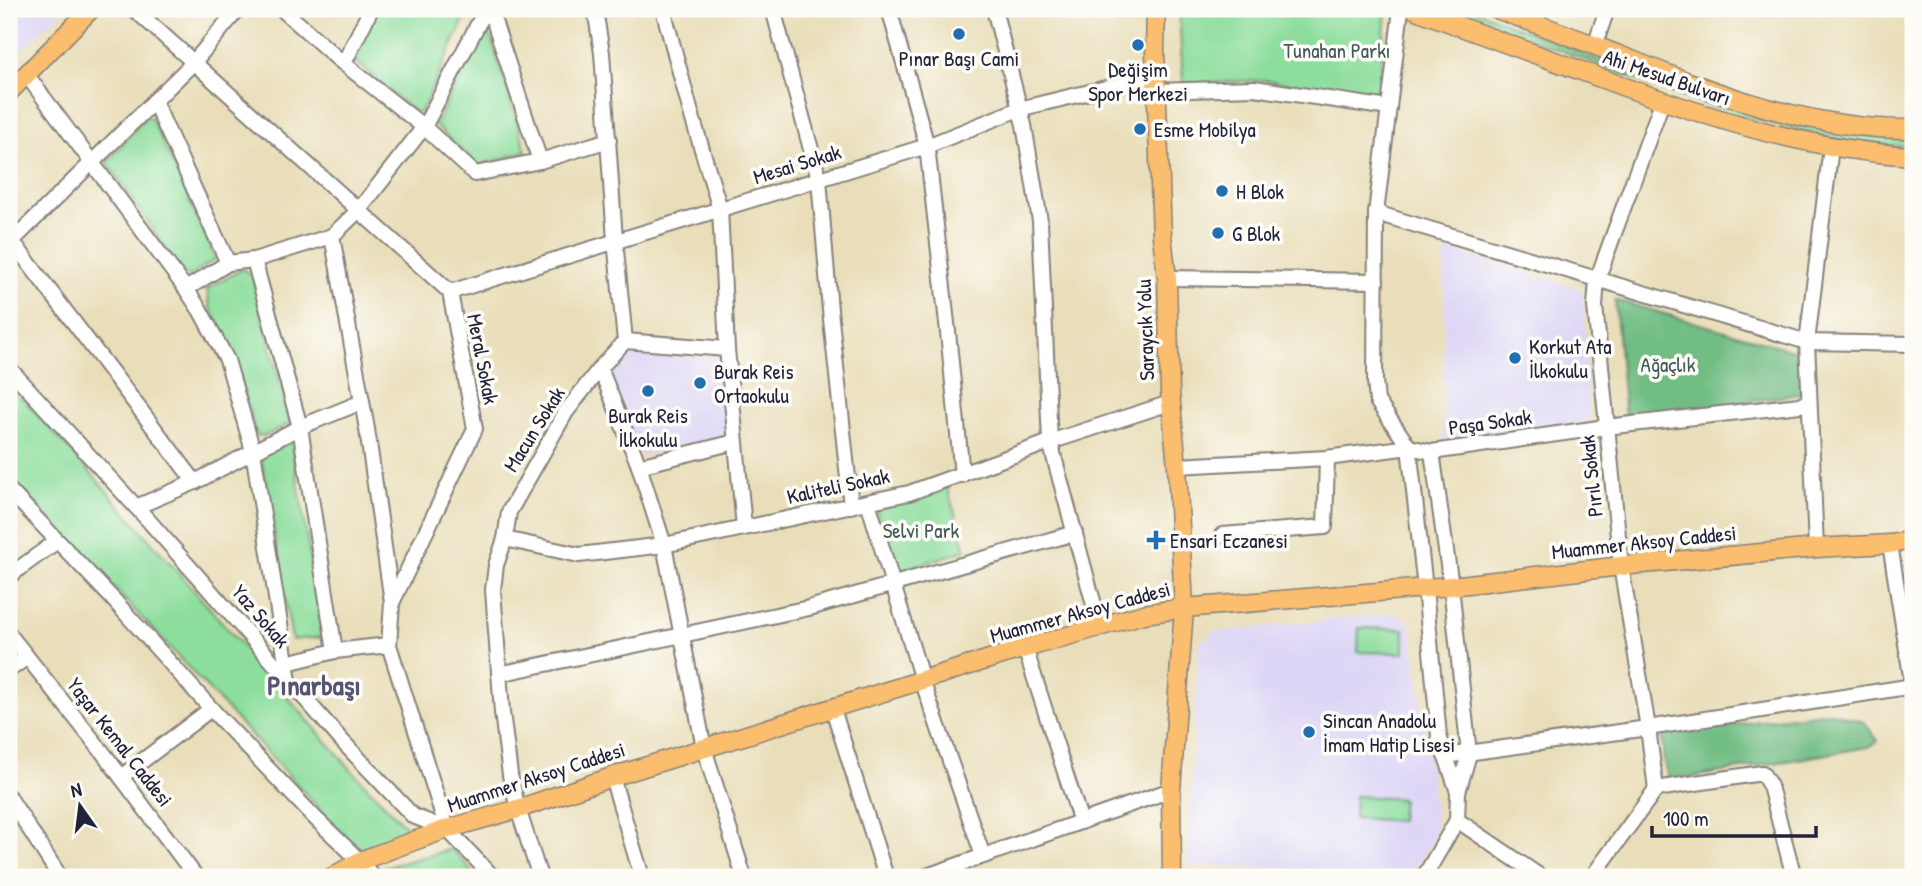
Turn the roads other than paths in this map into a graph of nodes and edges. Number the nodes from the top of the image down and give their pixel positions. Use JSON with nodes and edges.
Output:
{"nodes":[{"id":1,"x":91,"y":9,"type":"edge"},
{"id":2,"x":134,"y":9,"type":"edge"},
{"id":3,"x":238,"y":9,"type":"edge"},
{"id":4,"x":282,"y":9,"type":"edge"},
{"id":5,"x":371,"y":9,"type":"edge"},
{"id":6,"x":488,"y":9,"type":"edge"},
{"id":7,"x":595,"y":9,"type":"edge"},
{"id":8,"x":663,"y":9,"type":"edge"},
{"id":9,"x":773,"y":9,"type":"edge"},
{"id":10,"x":889,"y":9,"type":"edge"},
{"id":11,"x":994,"y":9,"type":"edge"},
{"id":12,"x":1146,"y":9,"type":"edge"},
{"id":13,"x":1156,"y":9,"type":"edge"},
{"id":14,"x":1401,"y":9,"type":"edge"},
{"id":15,"x":1414,"y":9,"type":"edge"},
{"id":16,"x":1496,"y":9,"type":"edge"},
{"id":17,"x":1606,"y":9,"type":"edge"},
{"id":18,"x":1595,"y":45,"type":"junction"},
{"id":19,"x":1155,"y":50,"type":"junction"},
{"id":20,"x":194,"y":62,"type":"junction"},
{"id":21,"x":344,"y":63,"type":"junction"},
{"id":22,"x":26,"y":74,"type":"junction"},
{"id":23,"x":1156,"y":84,"type":"junction"},
{"id":24,"x":9,"y":92,"type":"edge"},
{"id":25,"x":154,"y":101,"type":"junction"},
{"id":26,"x":1662,"y":102,"type":"junction"},
{"id":27,"x":1389,"y":108,"type":"junction"},
{"id":28,"x":1019,"y":109,"type":"junction"},
{"id":29,"x":424,"y":127,"type":"junction"},
{"id":30,"x":1913,"y":129,"type":"edge"},
{"id":31,"x":609,"y":140,"type":"junction"},
{"id":32,"x":927,"y":146,"type":"junction"},
{"id":33,"x":1831,"y":147,"type":"junction"},
{"id":34,"x":1913,"y":156,"type":"edge"},
{"id":35,"x":540,"y":161,"type":"junction"},
{"id":36,"x":93,"y":162,"type":"junction"},
{"id":37,"x":819,"y":179,"type":"junction"},
{"id":38,"x":720,"y":209,"type":"junction"},
{"id":39,"x":359,"y":210,"type":"junction"},
{"id":40,"x":1376,"y":213,"type":"junction"},
{"id":41,"x":332,"y":236,"type":"junction"},
{"id":42,"x":615,"y":240,"type":"junction"},
{"id":43,"x":10,"y":242,"type":"edge"},
{"id":44,"x":254,"y":260,"type":"junction"},
{"id":45,"x":228,"y":263,"type":"junction"},
{"id":46,"x":1167,"y":278,"type":"junction"},
{"id":47,"x":1597,"y":280,"type":"junction"},
{"id":48,"x":1376,"y":281,"type":"junction"},
{"id":49,"x":186,"y":289,"type":"junction"},
{"id":50,"x":450,"y":292,"type":"junction"},
{"id":51,"x":625,"y":341,"type":"junction"},
{"id":52,"x":1807,"y":342,"type":"junction"},
{"id":53,"x":1913,"y":344,"type":"edge"},
{"id":54,"x":727,"y":349,"type":"junction"},
{"id":55,"x":9,"y":368,"type":"edge"},
{"id":56,"x":600,"y":368,"type":"junction"},
{"id":57,"x":362,"y":402,"type":"junction"},
{"id":58,"x":1170,"y":403,"type":"junction"},
{"id":59,"x":1810,"y":404,"type":"junction"},
{"id":60,"x":300,"y":427,"type":"junction"},
{"id":61,"x":1606,"y":427,"type":"junction"},
{"id":62,"x":735,"y":442,"type":"junction"},
{"id":63,"x":1050,"y":442,"type":"junction"},
{"id":64,"x":1409,"y":447,"type":"junction"},
{"id":65,"x":253,"y":451,"type":"junction"},
{"id":66,"x":1433,"y":452,"type":"junction"},
{"id":67,"x":1327,"y":458,"type":"junction"},
{"id":68,"x":639,"y":466,"type":"junction"},
{"id":69,"x":1177,"y":466,"type":"junction"},
{"id":70,"x":962,"y":475,"type":"junction"},
{"id":71,"x":195,"y":482,"type":"junction"},
{"id":72,"x":9,"y":490,"type":"edge"},
{"id":73,"x":869,"y":502,"type":"junction"},
{"id":74,"x":136,"y":506,"type":"junction"},
{"id":75,"x":851,"y":506,"type":"junction"},
{"id":76,"x":744,"y":527,"type":"junction"},
{"id":77,"x":1075,"y":533,"type":"junction"},
{"id":78,"x":1222,"y":535,"type":"dead end"},
{"id":79,"x":505,"y":539,"type":"junction"},
{"id":80,"x":1913,"y":540,"type":"edge"},
{"id":81,"x":57,"y":541,"type":"junction"},
{"id":82,"x":1890,"y":544,"type":"junction"},
{"id":83,"x":664,"y":545,"type":"junction"},
{"id":84,"x":1816,"y":548,"type":"junction"},
{"id":85,"x":1621,"y":566,"type":"junction"},
{"id":86,"x":9,"y":576,"type":"edge"},
{"id":87,"x":893,"y":584,"type":"junction"},
{"id":88,"x":1451,"y":586,"type":"junction"},
{"id":89,"x":1425,"y":588,"type":"junction"},
{"id":90,"x":392,"y":603,"type":"junction"},
{"id":91,"x":1184,"y":608,"type":"junction"},
{"id":92,"x":1100,"y":627,"type":"junction"},
{"id":93,"x":9,"y":634,"type":"edge"},
{"id":94,"x":681,"y":636,"type":"junction"},
{"id":95,"x":389,"y":645,"type":"junction"},
{"id":96,"x":1024,"y":648,"type":"junction"},
{"id":97,"x":335,"y":651,"type":"junction"},
{"id":98,"x":27,"y":657,"type":"junction"},
{"id":99,"x":288,"y":663,"type":"junction"},
{"id":100,"x":9,"y":670,"type":"edge"},
{"id":101,"x":499,"y":674,"type":"junction"},
{"id":102,"x":922,"y":680,"type":"junction"},
{"id":103,"x":289,"y":681,"type":"junction"},
{"id":104,"x":1913,"y":687,"type":"edge"},
{"id":105,"x":211,"y":709,"type":"junction"},
{"id":106,"x":833,"y":709,"type":"junction"},
{"id":107,"x":1648,"y":728,"type":"junction"},
{"id":108,"x":704,"y":748,"type":"junction"},
{"id":109,"x":1469,"y":754,"type":"junction"},
{"id":110,"x":1446,"y":756,"type":"junction"},
{"id":111,"x":121,"y":777,"type":"junction"},
{"id":112,"x":612,"y":777,"type":"junction"},
{"id":113,"x":1656,"y":789,"type":"junction"},
{"id":114,"x":1171,"y":790,"type":"junction"},
{"id":115,"x":1458,"y":792,"type":"junction"},
{"id":116,"x":10,"y":800,"type":"edge"},
{"id":117,"x":518,"y":809,"type":"junction"},
{"id":118,"x":1457,"y":820,"type":"junction"},
{"id":119,"x":1081,"y":822,"type":"junction"},
{"id":120,"x":447,"y":829,"type":"junction"},
{"id":121,"x":983,"y":856,"type":"junction"},
{"id":122,"x":360,"y":861,"type":"junction"},
{"id":123,"x":60,"y":877,"type":"edge"},
{"id":124,"x":196,"y":877,"type":"edge"},
{"id":125,"x":332,"y":877,"type":"edge"},
{"id":126,"x":373,"y":877,"type":"edge"},
{"id":127,"x":493,"y":877,"type":"edge"},
{"id":128,"x":540,"y":877,"type":"edge"},
{"id":129,"x":642,"y":877,"type":"edge"},
{"id":130,"x":744,"y":877,"type":"edge"},
{"id":131,"x":886,"y":877,"type":"edge"},
{"id":132,"x":924,"y":877,"type":"edge"},
{"id":133,"x":1171,"y":877,"type":"edge"},
{"id":134,"x":1424,"y":877,"type":"edge"},
{"id":135,"x":1541,"y":877,"type":"edge"},
{"id":136,"x":1592,"y":877,"type":"edge"},
{"id":137,"x":1794,"y":877,"type":"edge"}],
"edges":[{"from":1,"to":22,"type":"main road"},
{"from":2,"to":20,"type":"street","name":"Meral Sokak"},
{"from":3,"to":20,"type":"street"},
{"from":4,"to":21,"type":"street"},
{"from":5,"to":21,"type":"street"},
{"from":6,"to":29,"type":"street"},
{"from":6,"to":35,"type":"street"},
{"from":7,"to":31,"type":"street"},
{"from":8,"to":38,"type":"street"},
{"from":9,"to":37,"type":"street"},
{"from":10,"to":32,"type":"street"},
{"from":11,"to":28,"type":"street"},
{"from":12,"to":19,"type":"main road"},
{"from":13,"to":19,"type":"main road"},
{"from":14,"to":27,"type":"street"},
{"from":15,"to":26,"type":"main road","name":"Ahi Mesud Bulvarı"},
{"from":16,"to":18,"type":"main road","name":"Ahi Mesud Bulvarı"},
{"from":17,"to":18,"type":"street"},
{"from":18,"to":30,"type":"main road","name":"Ahi Mesud Bulvarı"},
{"from":19,"to":23,"type":"main road","name":"Saraycık Yolu"},
{"from":20,"to":25,"type":"street"},
{"from":20,"to":39,"type":"street","name":"Meral Sokak"},
{"from":21,"to":29,"type":"street"},
{"from":22,"to":24,"type":"main road"},
{"from":22,"to":36,"type":"street"},
{"from":23,"to":27,"type":"street","name":"Mesai Sokak"},
{"from":23,"to":28,"type":"street","name":"Mesai Sokak"},
{"from":23,"to":46,"type":"main road","name":"Saraycık Yolu"},
{"from":25,"to":36,"type":"street"},
{"from":25,"to":45,"type":"street"},
{"from":26,"to":33,"type":"main road","name":"Ahi Mesud Bulvarı"},
{"from":26,"to":47,"type":"street","name":"Pırıl Sokak"},
{"from":27,"to":40,"type":"street"},
{"from":28,"to":32,"type":"street","name":"Mesai Sokak"},
{"from":28,"to":63,"type":"street"},
{"from":29,"to":35,"type":"street"},
{"from":29,"to":39,"type":"street"},
{"from":31,"to":35,"type":"street"},
{"from":31,"to":42,"type":"street"},
{"from":32,"to":37,"type":"street","name":"Mesai Sokak"},
{"from":32,"to":70,"type":"street"},
{"from":33,"to":34,"type":"main road","name":"Ahi Mesud Bulvarı"},
{"from":33,"to":52,"type":"street"},
{"from":36,"to":43,"type":"street"},
{"from":36,"to":49,"type":"street"},
{"from":37,"to":38,"type":"street","name":"Mesai Sokak"},
{"from":37,"to":75,"type":"street"},
{"from":38,"to":42,"type":"street","name":"Mesai Sokak"},
{"from":38,"to":54,"type":"street"},
{"from":39,"to":41,"type":"street"},
{"from":39,"to":50,"type":"street","name":"Meral Sokak"},
{"from":40,"to":47,"type":"street"},
{"from":40,"to":48,"type":"street"},
{"from":41,"to":44,"type":"street"},
{"from":41,"to":57,"type":"street"},
{"from":42,"to":50,"type":"street","name":"Mesai Sokak"},
{"from":42,"to":51,"type":"street"},
{"from":43,"to":71,"type":"street"},
{"from":44,"to":45,"type":"street"},
{"from":44,"to":60,"type":"street"},
{"from":45,"to":49,"type":"street"},
{"from":46,"to":48,"type":"street"},
{"from":46,"to":58,"type":"main road","name":"Saraycık Yolu"},
{"from":47,"to":52,"type":"street"},
{"from":47,"to":61,"type":"street","name":"Pırıl Sokak"},
{"from":48,"to":64,"type":"street"},
{"from":49,"to":65,"type":"street"},
{"from":50,"to":90,"type":"street","name":"Meral Sokak"},
{"from":51,"to":54,"type":"street"},
{"from":51,"to":56,"type":"street","name":"Macun Sokak"},
{"from":52,"to":53,"type":"street"},
{"from":52,"to":59,"type":"street"},
{"from":54,"to":62,"type":"street"},
{"from":55,"to":74,"type":"street","name":"Yaz Sokak"},
{"from":56,"to":68,"type":"street"},
{"from":56,"to":79,"type":"street","name":"Macun Sokak"},
{"from":57,"to":60,"type":"street"},
{"from":57,"to":90,"type":"street"},
{"from":58,"to":63,"type":"street","name":"Kaliteli Sokak"},
{"from":58,"to":69,"type":"main road","name":"Saraycık Yolu"},
{"from":59,"to":61,"type":"street","name":"Paşa Sokak"},
{"from":59,"to":84,"type":"street"},
{"from":60,"to":65,"type":"street"},
{"from":60,"to":97,"type":"street"},
{"from":61,"to":66,"type":"street","name":"Paşa Sokak"},
{"from":61,"to":85,"type":"street","name":"Pırıl Sokak"},
{"from":62,"to":68,"type":"street"},
{"from":62,"to":76,"type":"street"},
{"from":63,"to":70,"type":"street","name":"Kaliteli Sokak"},
{"from":63,"to":77,"type":"street"},
{"from":64,"to":66,"type":"street","name":"Paşa Sokak"},
{"from":64,"to":67,"type":"street","name":"Paşa Sokak"},
{"from":64,"to":89,"type":"street"},
{"from":65,"to":71,"type":"street"},
{"from":65,"to":99,"type":"street"},
{"from":66,"to":88,"type":"street"},
{"from":67,"to":69,"type":"street","name":"Paşa Sokak"},
{"from":67,"to":78,"type":"street"},
{"from":68,"to":83,"type":"street"},
{"from":69,"to":91,"type":"main road","name":"Saraycık Yolu"},
{"from":70,"to":73,"type":"street","name":"Kaliteli Sokak"},
{"from":71,"to":74,"type":"street"},
{"from":72,"to":81,"type":"street"},
{"from":73,"to":75,"type":"street","name":"Kaliteli Sokak"},
{"from":73,"to":87,"type":"street"},
{"from":74,"to":103,"type":"street","name":"Yaz Sokak"},
{"from":75,"to":76,"type":"street","name":"Kaliteli Sokak"},
{"from":76,"to":83,"type":"street","name":"Kaliteli Sokak"},
{"from":77,"to":87,"type":"street"},
{"from":77,"to":92,"type":"street"},
{"from":79,"to":83,"type":"street","name":"Kaliteli Sokak"},
{"from":79,"to":101,"type":"street","name":"Macun Sokak"},
{"from":80,"to":82,"type":"main road","name":"Muammer Aksoy Caddesi"},
{"from":81,"to":86,"type":"street"},
{"from":81,"to":105,"type":"street"},
{"from":82,"to":84,"type":"main road","name":"Muammer Aksoy Caddesi"},
{"from":82,"to":104,"type":"street"},
{"from":83,"to":94,"type":"street"},
{"from":84,"to":85,"type":"main road","name":"Muammer Aksoy Caddesi"},
{"from":85,"to":88,"type":"main road","name":"Muammer Aksoy Caddesi"},
{"from":85,"to":107,"type":"street","name":"Pırıl Sokak"},
{"from":87,"to":94,"type":"street"},
{"from":87,"to":102,"type":"street"},
{"from":88,"to":89,"type":"main road","name":"Muammer Aksoy Caddesi"},
{"from":88,"to":109,"type":"street"},
{"from":89,"to":91,"type":"main road","name":"Muammer Aksoy Caddesi"},
{"from":89,"to":110,"type":"street"},
{"from":90,"to":95,"type":"street","name":"Meral Sokak"},
{"from":91,"to":92,"type":"main road","name":"Muammer Aksoy Caddesi"},
{"from":91,"to":114,"type":"main road","name":"Saraycık Yolu"},
{"from":92,"to":96,"type":"main road","name":"Muammer Aksoy Caddesi"},
{"from":93,"to":98,"type":"street","name":"Yaşar Kemal Caddesi"},
{"from":94,"to":101,"type":"street"},
{"from":94,"to":108,"type":"street"},
{"from":95,"to":97,"type":"street"},
{"from":95,"to":120,"type":"street","name":"Meral Sokak"},
{"from":96,"to":102,"type":"main road","name":"Muammer Aksoy Caddesi"},
{"from":96,"to":119,"type":"street"},
{"from":97,"to":99,"type":"street"},
{"from":98,"to":100,"type":"street"},
{"from":98,"to":111,"type":"street","name":"Yaşar Kemal Caddesi"},
{"from":99,"to":103,"type":"street"},
{"from":101,"to":117,"type":"street","name":"Macun Sokak"},
{"from":102,"to":106,"type":"main road","name":"Muammer Aksoy Caddesi"},
{"from":102,"to":121,"type":"street"},
{"from":103,"to":120,"type":"street","name":"Yaz Sokak"},
{"from":104,"to":107,"type":"street"},
{"from":105,"to":111,"type":"street"},
{"from":105,"to":122,"type":"street"},
{"from":106,"to":108,"type":"main road","name":"Muammer Aksoy Caddesi"},
{"from":106,"to":131,"type":"street"},
{"from":107,"to":109,"type":"street"},
{"from":107,"to":113,"type":"street","name":"Pırıl Sokak"},
{"from":108,"to":112,"type":"main road","name":"Muammer Aksoy Caddesi"},
{"from":108,"to":130,"type":"street"},
{"from":109,"to":110,"type":"street"},
{"from":109,"to":115,"type":"street"},
{"from":110,"to":115,"type":"street"},
{"from":111,"to":124,"type":"street","name":"Yaşar Kemal Caddesi"},
{"from":112,"to":117,"type":"main road","name":"Muammer Aksoy Caddesi"},
{"from":112,"to":129,"type":"street"},
{"from":113,"to":136,"type":"street"},
{"from":113,"to":137,"type":"street"},
{"from":114,"to":119,"type":"street"},
{"from":114,"to":133,"type":"main road","name":"Saraycık Yolu"},
{"from":115,"to":118,"type":"street"},
{"from":116,"to":123,"type":"street"},
{"from":117,"to":120,"type":"main road","name":"Muammer Aksoy Caddesi"},
{"from":117,"to":128,"type":"street","name":"Macun Sokak"},
{"from":118,"to":134,"type":"street"},
{"from":118,"to":135,"type":"street"},
{"from":119,"to":121,"type":"street"},
{"from":120,"to":122,"type":"main road","name":"Muammer Aksoy Caddesi"},
{"from":120,"to":127,"type":"street","name":"Yaz Sokak"},
{"from":121,"to":132,"type":"street"},
{"from":122,"to":125,"type":"main road","name":"Muammer Aksoy Caddesi"},
{"from":122,"to":126,"type":"street"}]}
